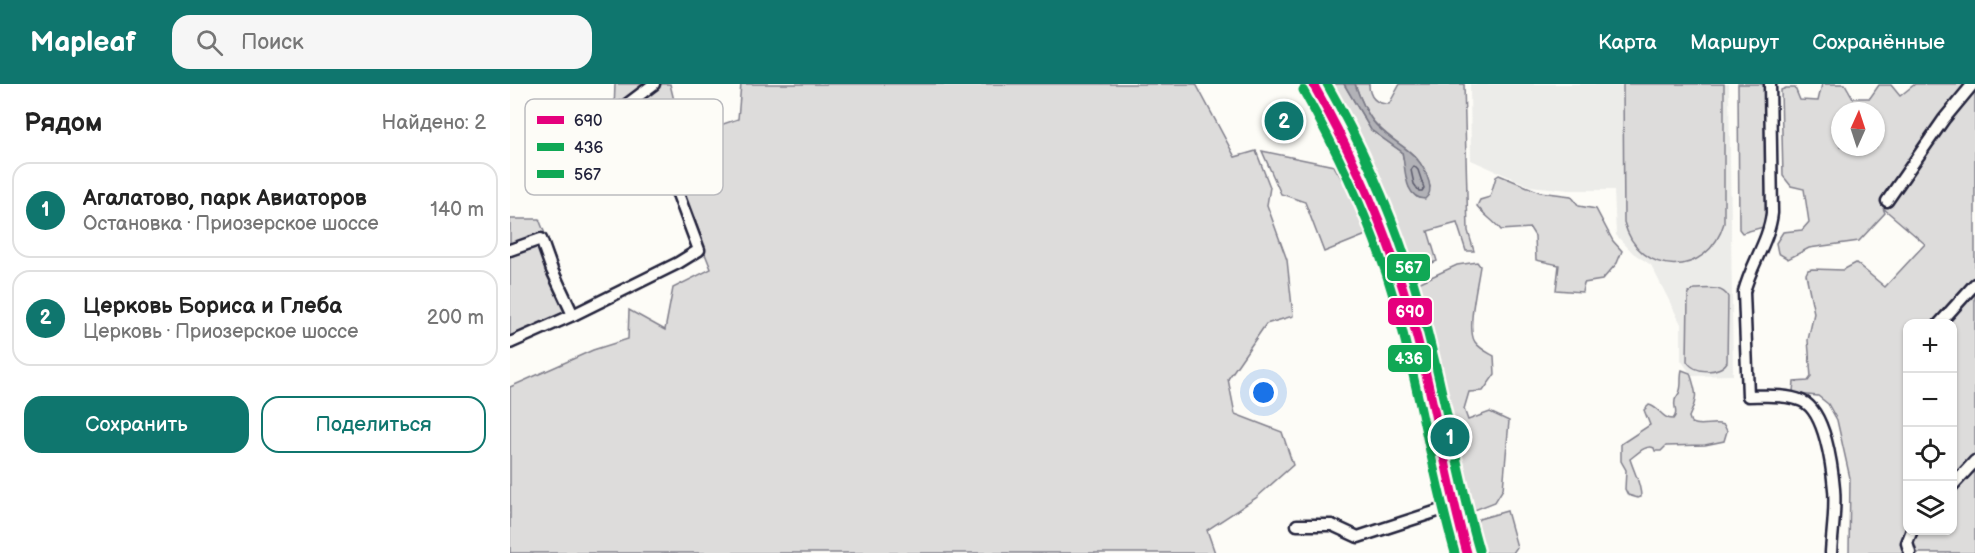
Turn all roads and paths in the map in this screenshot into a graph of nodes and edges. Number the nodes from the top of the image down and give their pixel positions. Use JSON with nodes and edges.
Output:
{"nodes":[{"id":1,"x":654,"y":84,"type":"edge"},
{"id":2,"x":1313,"y":84,"type":"edge"},
{"id":3,"x":1770,"y":84,"type":"edge"},
{"id":4,"x":1973,"y":84,"type":"edge"},
{"id":5,"x":634,"y":99,"type":"edge"},
{"id":6,"x":678,"y":195,"type":"edge"},
{"id":7,"x":1887,"y":201,"type":"dead end"},
{"id":8,"x":510,"y":250,"type":"edge"},
{"id":9,"x":1975,"y":284,"type":"edge"},
{"id":10,"x":573,"y":315,"type":"junction"},
{"id":11,"x":1944,"y":319,"type":"edge"},
{"id":12,"x":510,"y":343,"type":"edge"},
{"id":13,"x":1975,"y":461,"type":"edge"},
{"id":14,"x":1957,"y":481,"type":"edge"},
{"id":15,"x":1453,"y":506,"type":"junction"},
{"id":16,"x":1298,"y":525,"type":"dead end"},
{"id":17,"x":1467,"y":553,"type":"edge"},
{"id":18,"x":1831,"y":553,"type":"edge"}],
"edges":[{"from":1,"to":5,"type":"street"},
{"from":2,"to":15,"type":"main road"},
{"from":3,"to":18,"type":"street"},
{"from":4,"to":7,"type":"street"},
{"from":6,"to":10,"type":"street"},
{"from":8,"to":10,"type":"street"},
{"from":9,"to":11,"type":"street"},
{"from":10,"to":12,"type":"street"},
{"from":13,"to":14,"type":"street"},
{"from":15,"to":16,"type":"street"},
{"from":15,"to":17,"type":"main road"}]}
